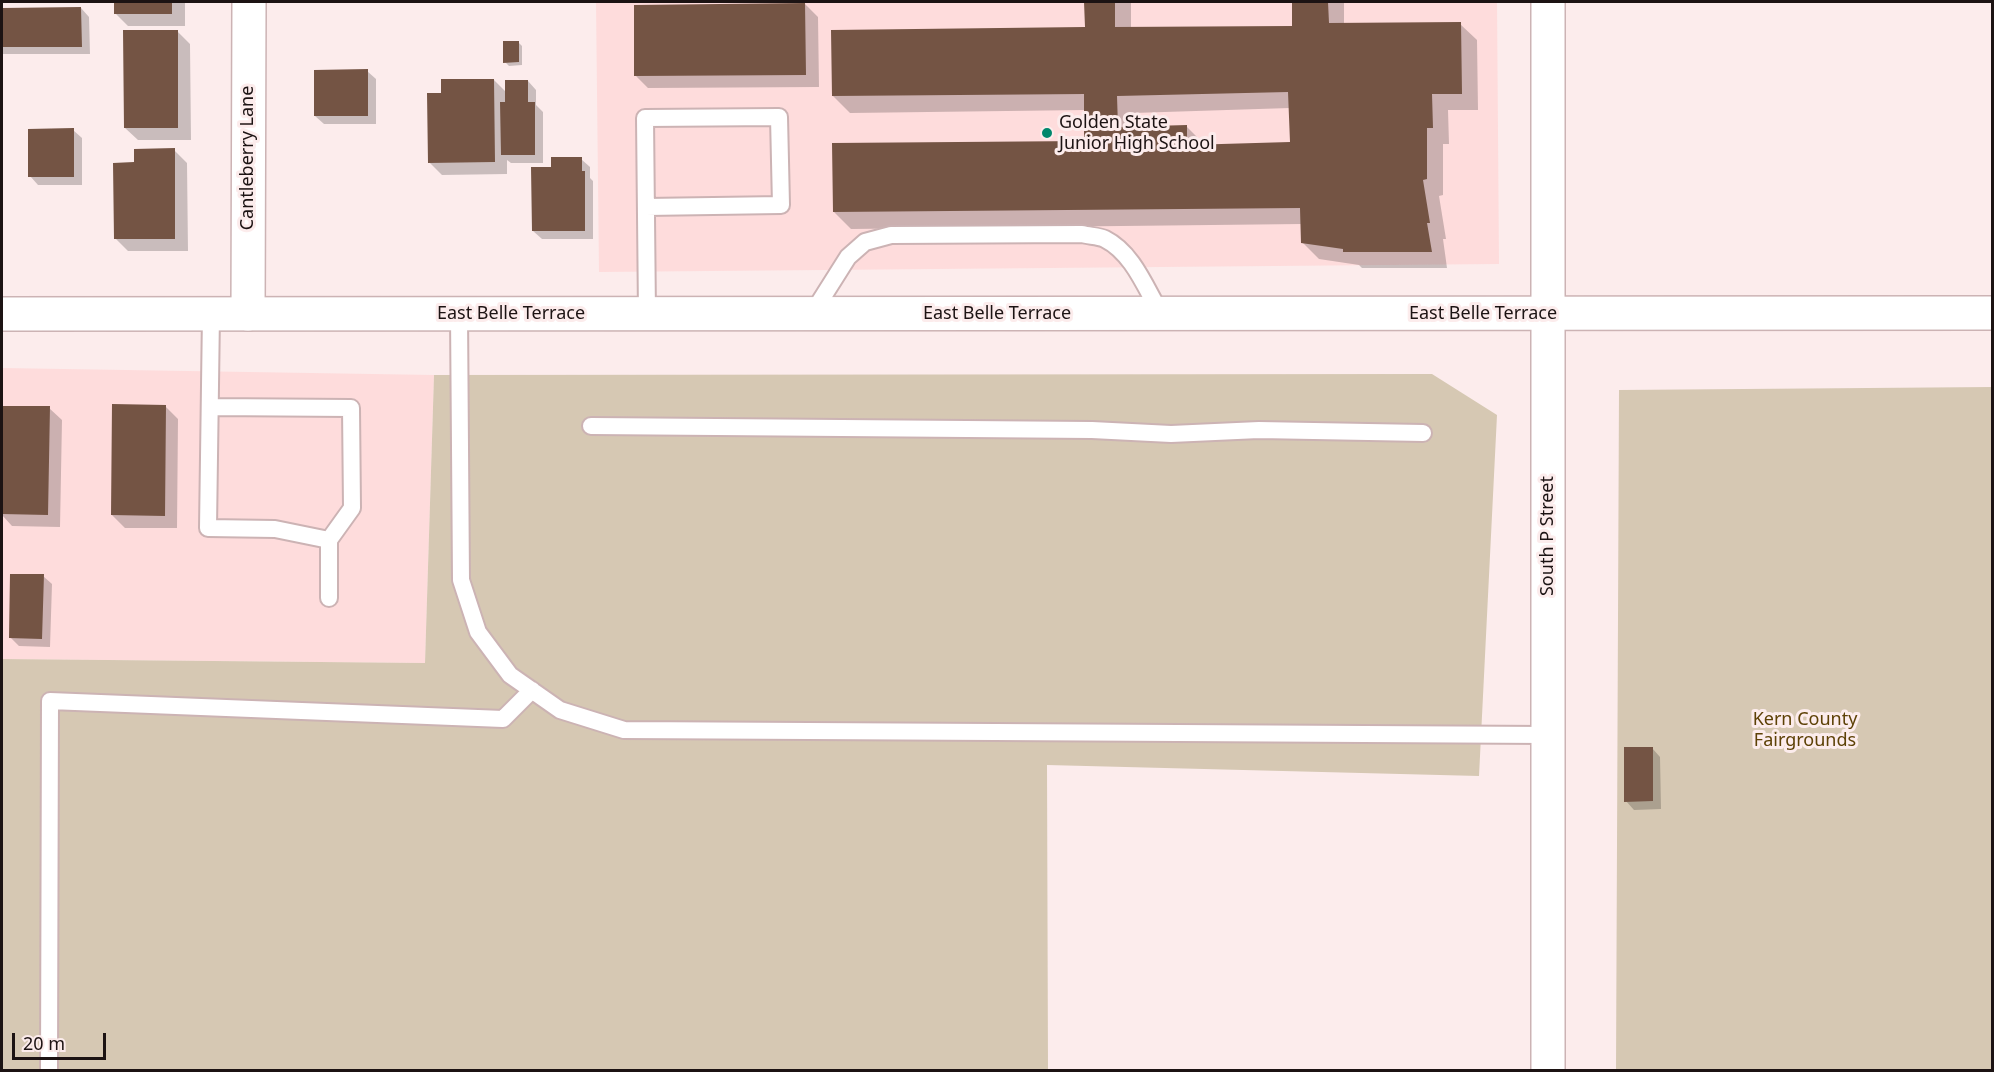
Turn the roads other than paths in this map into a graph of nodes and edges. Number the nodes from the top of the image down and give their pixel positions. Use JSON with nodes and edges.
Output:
{"nodes":[{"id":1,"x":249,"y":2,"type":"edge"},
{"id":2,"x":1548,"y":2,"type":"edge"},
{"id":3,"x":646,"y":207,"type":"junction"},
{"id":4,"x":1992,"y":313,"type":"edge"},
{"id":5,"x":2,"y":314,"type":"edge"},
{"id":6,"x":211,"y":314,"type":"junction"},
{"id":7,"x":248,"y":314,"type":"junction"},
{"id":8,"x":459,"y":314,"type":"junction"},
{"id":9,"x":647,"y":314,"type":"junction"},
{"id":10,"x":812,"y":314,"type":"junction"},
{"id":11,"x":1161,"y":314,"type":"junction"},
{"id":12,"x":1548,"y":314,"type":"junction"},
{"id":13,"x":210,"y":406,"type":"junction"},
{"id":14,"x":591,"y":426,"type":"dead end"},
{"id":15,"x":1423,"y":433,"type":"dead end"},
{"id":16,"x":329,"y":540,"type":"junction"},
{"id":17,"x":329,"y":598,"type":"dead end"},
{"id":18,"x":532,"y":690,"type":"junction"},
{"id":19,"x":1548,"y":735,"type":"junction"},
{"id":20,"x":49,"y":1071,"type":"edge"},
{"id":21,"x":1548,"y":1071,"type":"edge"}],
"edges":[{"from":1,"to":7,"type":"street","name":"Cantleberry Lane"},
{"from":2,"to":12,"type":"street","name":"South P Street"},
{"from":3,"to":3,"type":"lane"},
{"from":3,"to":9,"type":"lane"},
{"from":4,"to":12,"type":"street","name":"East Belle Terrace"},
{"from":5,"to":6,"type":"street","name":"East Belle Terrace"},
{"from":6,"to":7,"type":"street","name":"East Belle Terrace"},
{"from":6,"to":13,"type":"lane"},
{"from":7,"to":8,"type":"street","name":"East Belle Terrace"},
{"from":8,"to":9,"type":"street","name":"East Belle Terrace"},
{"from":8,"to":18,"type":"lane"},
{"from":9,"to":10,"type":"street","name":"East Belle Terrace"},
{"from":10,"to":11,"type":"street","name":"East Belle Terrace"},
{"from":10,"to":11,"type":"lane"},
{"from":11,"to":12,"type":"street","name":"East Belle Terrace"},
{"from":12,"to":19,"type":"street","name":"South P Street"},
{"from":13,"to":16,"type":"lane"},
{"from":13,"to":16,"type":"lane"},
{"from":14,"to":15,"type":"lane"},
{"from":16,"to":17,"type":"lane"},
{"from":18,"to":19,"type":"lane"},
{"from":18,"to":20,"type":"lane"},
{"from":19,"to":21,"type":"street","name":"South P Street"}]}
